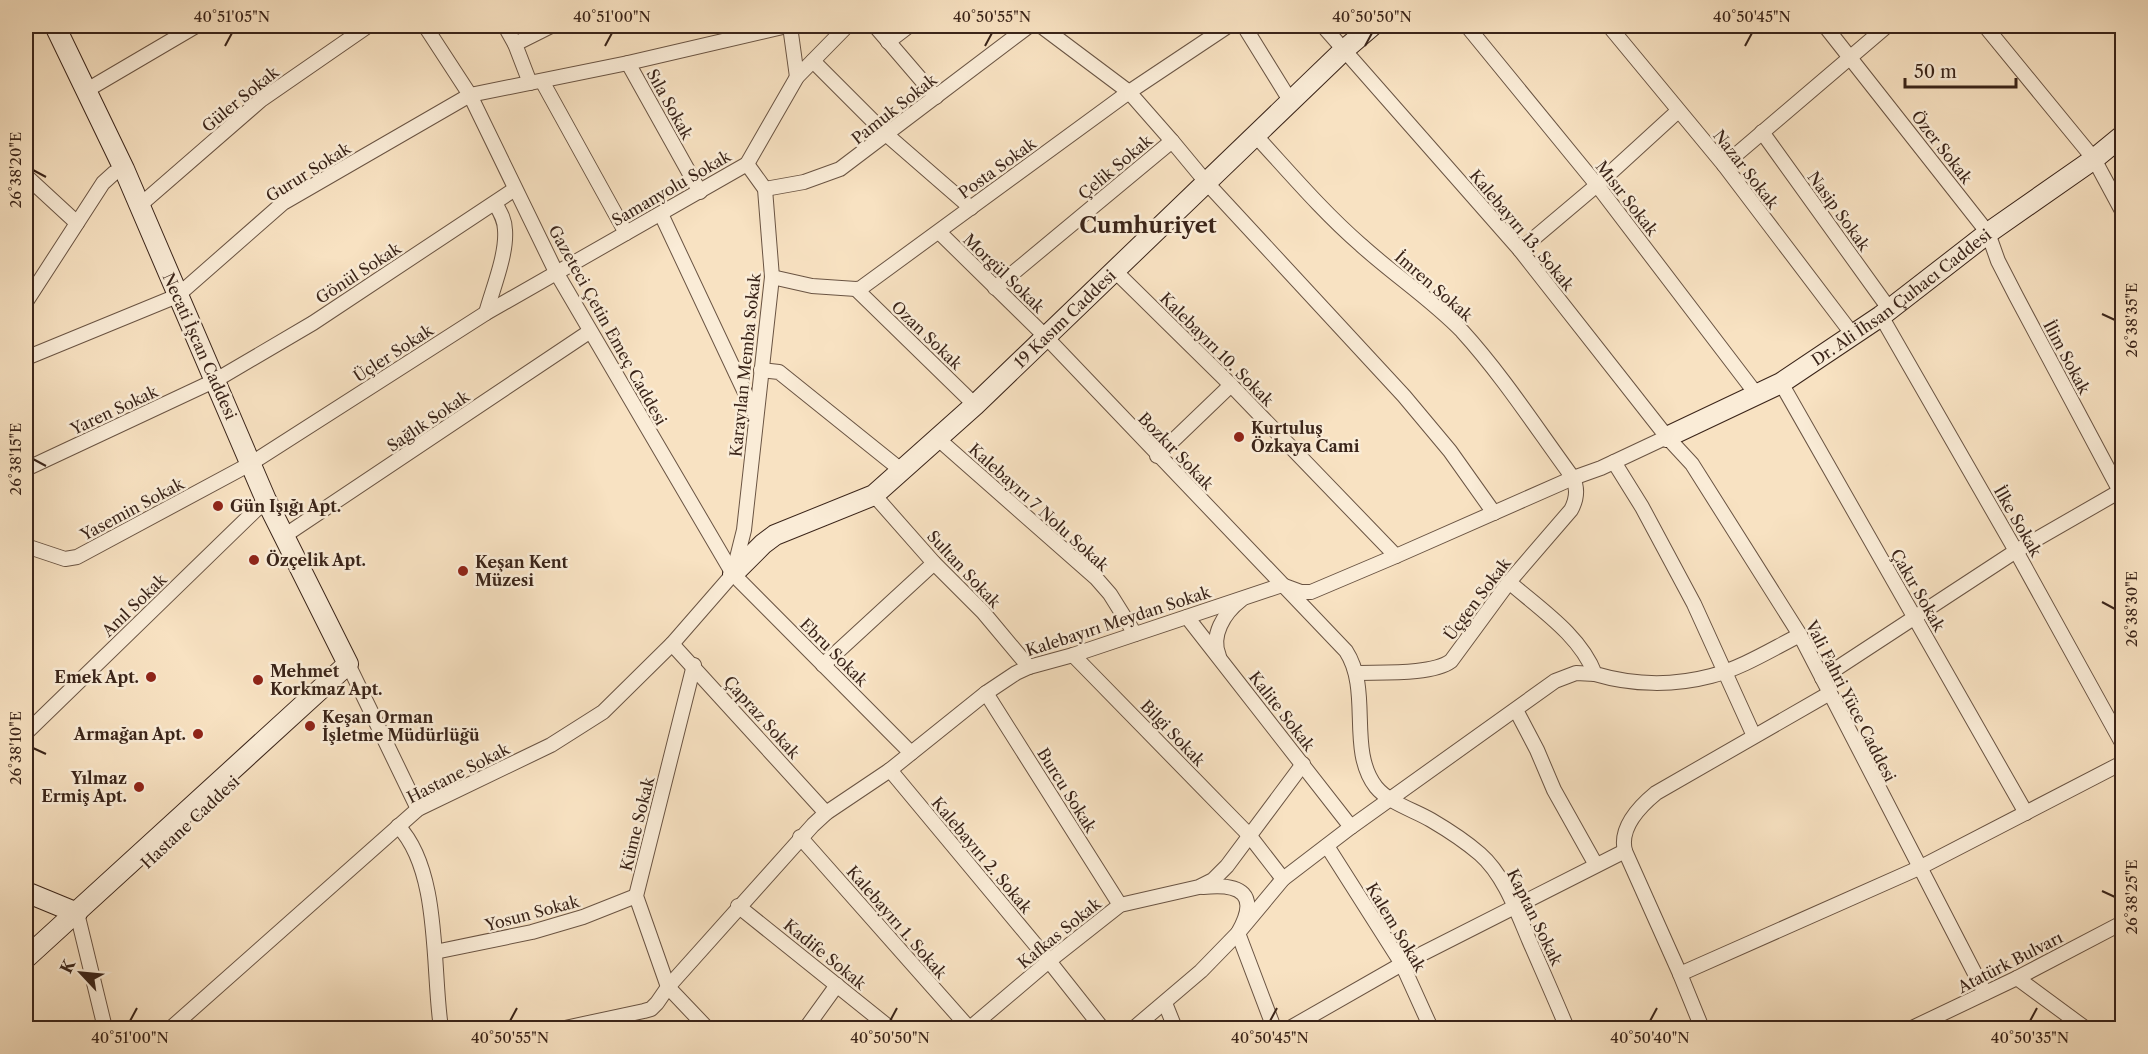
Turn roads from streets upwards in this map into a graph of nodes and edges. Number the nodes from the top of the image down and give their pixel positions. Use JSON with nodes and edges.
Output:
{"nodes":[{"id":1,"x":55,"y":26,"type":"edge"},
{"id":2,"x":196,"y":26,"type":"edge"},
{"id":3,"x":368,"y":26,"type":"edge"},
{"id":4,"x":425,"y":26,"type":"edge"},
{"id":5,"x":505,"y":26,"type":"edge"},
{"id":6,"x":551,"y":26,"type":"edge"},
{"id":7,"x":789,"y":26,"type":"edge"},
{"id":8,"x":847,"y":26,"type":"edge"},
{"id":9,"x":875,"y":26,"type":"edge"},
{"id":10,"x":909,"y":26,"type":"edge"},
{"id":11,"x":1029,"y":26,"type":"edge"},
{"id":12,"x":1041,"y":26,"type":"edge"},
{"id":13,"x":1228,"y":26,"type":"edge"},
{"id":14,"x":1244,"y":26,"type":"edge"},
{"id":15,"x":1323,"y":26,"type":"edge"},
{"id":16,"x":1372,"y":26,"type":"edge"},
{"id":17,"x":1467,"y":26,"type":"edge"},
{"id":18,"x":1609,"y":26,"type":"edge"},
{"id":19,"x":1825,"y":26,"type":"edge"},
{"id":20,"x":1887,"y":26,"type":"edge"},
{"id":21,"x":1985,"y":26,"type":"edge"},
{"id":22,"x":888,"y":42,"type":"junction"},
{"id":23,"x":515,"y":44,"type":"junction"},
{"id":24,"x":1344,"y":50,"type":"junction"},
{"id":25,"x":1851,"y":57,"type":"junction"},
{"id":26,"x":813,"y":61,"type":"junction"},
{"id":27,"x":628,"y":63,"type":"junction"},
{"id":28,"x":797,"y":77,"type":"junction"},
{"id":29,"x":536,"y":82,"type":"junction"},
{"id":30,"x":87,"y":90,"type":"junction"},
{"id":31,"x":1129,"y":92,"type":"junction"},
{"id":32,"x":470,"y":95,"type":"junction"},
{"id":33,"x":936,"y":97,"type":"junction"},
{"id":34,"x":1291,"y":102,"type":"junction"},
{"id":35,"x":1678,"y":111,"type":"junction"},
{"id":36,"x":1762,"y":132,"type":"junction"},
{"id":37,"x":886,"y":135,"type":"junction"},
{"id":38,"x":1256,"y":136,"type":"junction"},
{"id":39,"x":2122,"y":136,"type":"edge"},
{"id":40,"x":1172,"y":141,"type":"junction"},
{"id":41,"x":2094,"y":159,"type":"junction"},
{"id":42,"x":747,"y":164,"type":"junction"},
{"id":43,"x":1724,"y":165,"type":"junction"},
{"id":44,"x":124,"y":168,"type":"junction"},
{"id":45,"x":26,"y":176,"type":"edge"},
{"id":46,"x":1206,"y":182,"type":"junction"},
{"id":47,"x":1597,"y":185,"type":"junction"},
{"id":48,"x":515,"y":189,"type":"junction"},
{"id":49,"x":765,"y":189,"type":"junction"},
{"id":50,"x":700,"y":192,"type":"junction"},
{"id":51,"x":495,"y":203,"type":"junction"},
{"id":52,"x":139,"y":206,"type":"junction"},
{"id":53,"x":971,"y":208,"type":"junction"},
{"id":54,"x":2122,"y":211,"type":"edge"},
{"id":55,"x":661,"y":214,"type":"junction"},
{"id":56,"x":77,"y":223,"type":"junction"},
{"id":57,"x":939,"y":232,"type":"junction"},
{"id":58,"x":626,"y":233,"type":"junction"},
{"id":59,"x":1988,"y":233,"type":"junction"},
{"id":60,"x":1520,"y":250,"type":"junction"},
{"id":61,"x":1114,"y":270,"type":"junction"},
{"id":62,"x":556,"y":272,"type":"junction"},
{"id":63,"x":772,"y":277,"type":"junction"},
{"id":64,"x":995,"y":288,"type":"junction"},
{"id":65,"x":856,"y":289,"type":"junction"},
{"id":66,"x":177,"y":296,"type":"junction"},
{"id":67,"x":27,"y":298,"type":"edge"},
{"id":68,"x":486,"y":313,"type":"junction"},
{"id":69,"x":1885,"y":313,"type":"junction"},
{"id":70,"x":590,"y":332,"type":"junction"},
{"id":71,"x":1853,"y":335,"type":"junction"},
{"id":72,"x":1046,"y":338,"type":"junction"},
{"id":73,"x":26,"y":358,"type":"edge"},
{"id":74,"x":761,"y":370,"type":"junction"},
{"id":75,"x":216,"y":380,"type":"junction"},
{"id":76,"x":1781,"y":383,"type":"junction"},
{"id":77,"x":1231,"y":385,"type":"junction"},
{"id":78,"x":1757,"y":395,"type":"junction"},
{"id":79,"x":975,"y":405,"type":"junction"},
{"id":80,"x":756,"y":417,"type":"junction"},
{"id":81,"x":1667,"y":437,"type":"junction"},
{"id":82,"x":937,"y":438,"type":"junction"},
{"id":83,"x":1157,"y":456,"type":"junction"},
{"id":84,"x":1614,"y":462,"type":"junction"},
{"id":85,"x":250,"y":464,"type":"junction"},
{"id":86,"x":26,"y":469,"type":"edge"},
{"id":87,"x":901,"y":470,"type":"junction"},
{"id":88,"x":1573,"y":478,"type":"junction"},
{"id":89,"x":2122,"y":492,"type":"edge"},
{"id":90,"x":874,"y":495,"type":"junction"},
{"id":91,"x":266,"y":500,"type":"junction"},
{"id":92,"x":1494,"y":513,"type":"junction"},
{"id":93,"x":744,"y":520,"type":"junction"},
{"id":94,"x":775,"y":535,"type":"junction"},
{"id":95,"x":284,"y":537,"type":"junction"},
{"id":96,"x":26,"y":546,"type":"edge"},
{"id":97,"x":2016,"y":551,"type":"junction"},
{"id":98,"x":1396,"y":556,"type":"junction"},
{"id":99,"x":934,"y":563,"type":"junction"},
{"id":100,"x":733,"y":574,"type":"junction"},
{"id":101,"x":1509,"y":582,"type":"junction"},
{"id":102,"x":1282,"y":585,"type":"junction"},
{"id":103,"x":1244,"y":598,"type":"junction"},
{"id":104,"x":1186,"y":617,"type":"junction"},
{"id":105,"x":1914,"y":617,"type":"junction"},
{"id":106,"x":1135,"y":634,"type":"junction"},
{"id":107,"x":1800,"y":635,"type":"junction"},
{"id":108,"x":672,"y":644,"type":"junction"},
{"id":109,"x":1073,"y":655,"type":"junction"},
{"id":110,"x":1219,"y":658,"type":"junction"},
{"id":111,"x":694,"y":665,"type":"junction"},
{"id":112,"x":823,"y":665,"type":"junction"},
{"id":113,"x":1029,"y":667,"type":"junction"},
{"id":114,"x":350,"y":669,"type":"junction"},
{"id":115,"x":1724,"y":672,"type":"junction"},
{"id":116,"x":1356,"y":673,"type":"junction"},
{"id":117,"x":1595,"y":674,"type":"junction"},
{"id":118,"x":1822,"y":678,"type":"junction"},
{"id":119,"x":986,"y":693,"type":"junction"},
{"id":120,"x":1830,"y":693,"type":"junction"},
{"id":121,"x":1516,"y":710,"type":"junction"},
{"id":122,"x":26,"y":733,"type":"edge"},
{"id":123,"x":1754,"y":736,"type":"junction"},
{"id":124,"x":2122,"y":743,"type":"edge"},
{"id":125,"x":911,"y":753,"type":"junction"},
{"id":126,"x":2122,"y":763,"type":"edge"},
{"id":127,"x":1303,"y":764,"type":"junction"},
{"id":128,"x":890,"y":770,"type":"junction"},
{"id":129,"x":1391,"y":799,"type":"junction"},
{"id":130,"x":418,"y":809,"type":"junction"},
{"id":131,"x":826,"y":813,"type":"junction"},
{"id":132,"x":2026,"y":813,"type":"junction"},
{"id":133,"x":398,"y":826,"type":"junction"},
{"id":134,"x":1351,"y":827,"type":"junction"},
{"id":135,"x":1249,"y":835,"type":"junction"},
{"id":136,"x":800,"y":837,"type":"junction"},
{"id":137,"x":1327,"y":846,"type":"junction"},
{"id":138,"x":1625,"y":851,"type":"junction"},
{"id":139,"x":1596,"y":865,"type":"junction"},
{"id":140,"x":1919,"y":868,"type":"junction"},
{"id":141,"x":1283,"y":879,"type":"junction"},
{"id":142,"x":1199,"y":887,"type":"junction"},
{"id":143,"x":26,"y":892,"type":"edge"},
{"id":144,"x":636,"y":896,"type":"junction"},
{"id":145,"x":1244,"y":896,"type":"junction"},
{"id":146,"x":1262,"y":904,"type":"junction"},
{"id":147,"x":1120,"y":905,"type":"junction"},
{"id":148,"x":738,"y":906,"type":"junction"},
{"id":149,"x":1514,"y":906,"type":"junction"},
{"id":150,"x":78,"y":917,"type":"junction"},
{"id":151,"x":2122,"y":923,"type":"edge"},
{"id":152,"x":1238,"y":933,"type":"junction"},
{"id":153,"x":435,"y":952,"type":"junction"},
{"id":154,"x":26,"y":958,"type":"edge"},
{"id":155,"x":1049,"y":961,"type":"junction"},
{"id":156,"x":1402,"y":964,"type":"junction"},
{"id":157,"x":26,"y":969,"type":"edge"},
{"id":158,"x":1680,"y":974,"type":"junction"},
{"id":159,"x":2017,"y":978,"type":"junction"},
{"id":160,"x":837,"y":985,"type":"junction"},
{"id":161,"x":668,"y":987,"type":"junction"},
{"id":162,"x":1985,"y":993,"type":"junction"},
{"id":163,"x":1165,"y":1003,"type":"junction"},
{"id":164,"x":1915,"y":1028,"type":"edge"},
{"id":165,"x":105,"y":1029,"type":"edge"},
{"id":166,"x":171,"y":1029,"type":"edge"},
{"id":167,"x":441,"y":1029,"type":"edge"},
{"id":168,"x":565,"y":1029,"type":"edge"},
{"id":169,"x":707,"y":1029,"type":"edge"},
{"id":170,"x":806,"y":1029,"type":"edge"},
{"id":171,"x":890,"y":1029,"type":"edge"},
{"id":172,"x":969,"y":1029,"type":"edge"},
{"id":173,"x":1102,"y":1029,"type":"edge"},
{"id":174,"x":1134,"y":1029,"type":"edge"},
{"id":175,"x":1176,"y":1029,"type":"edge"},
{"id":176,"x":1274,"y":1029,"type":"edge"},
{"id":177,"x":1290,"y":1029,"type":"edge"},
{"id":178,"x":1431,"y":1029,"type":"edge"},
{"id":179,"x":1567,"y":1029,"type":"edge"},
{"id":180,"x":1702,"y":1029,"type":"edge"},
{"id":181,"x":2085,"y":1029,"type":"edge"}],
"edges":[{"from":1,"to":30,"type":"street","name":"Necati İşcan Caddesi"},
{"from":2,"to":30,"type":"street"},
{"from":3,"to":52,"type":"street","name":"Güler Sokak"},
{"from":4,"to":32,"type":"street","name":"Gazeteci Çetin Emeç Caddesi"},
{"from":5,"to":23,"type":"street"},
{"from":6,"to":23,"type":"street"},
{"from":7,"to":27,"type":"street","name":"Gurur Sokak"},
{"from":7,"to":28,"type":"street"},
{"from":8,"to":26,"type":"street","name":"Samanyolu Sokak"},
{"from":9,"to":22,"type":"street"},
{"from":10,"to":22,"type":"street"},
{"from":11,"to":33,"type":"street","name":"Pamuk Sokak"},
{"from":12,"to":31,"type":"street"},
{"from":13,"to":31,"type":"street","name":"Posta Sokak"},
{"from":14,"to":34,"type":"street"},
{"from":15,"to":24,"type":"street","name":"Kalebayırı 13. Sokak"},
{"from":16,"to":24,"type":"street","name":"19 Kasım Caddesi"},
{"from":17,"to":47,"type":"street","name":"Mısır Sokak"},
{"from":18,"to":35,"type":"street","name":"Nazar Sokak"},
{"from":19,"to":25,"type":"street","name":"Özer Sokak"},
{"from":20,"to":25,"type":"street"},
{"from":21,"to":41,"type":"street"},
{"from":22,"to":33,"type":"street"},
{"from":23,"to":29,"type":"street"},
{"from":24,"to":34,"type":"street","name":"19 Kasım Caddesi"},
{"from":24,"to":60,"type":"street","name":"Kalebayırı 13. Sokak"},
{"from":25,"to":36,"type":"street"},
{"from":25,"to":59,"type":"street","name":"Özer Sokak"},
{"from":26,"to":28,"type":"street","name":"Samanyolu Sokak"},
{"from":26,"to":37,"type":"street"},
{"from":27,"to":29,"type":"street","name":"Gurur Sokak"},
{"from":27,"to":50,"type":"street","name":"Sıla Sokak"},
{"from":28,"to":42,"type":"street","name":"Samanyolu Sokak"},
{"from":29,"to":32,"type":"street","name":"Gurur Sokak"},
{"from":29,"to":58,"type":"street"},
{"from":30,"to":44,"type":"street","name":"Necati İşcan Caddesi"},
{"from":31,"to":40,"type":"street"},
{"from":31,"to":53,"type":"street","name":"Posta Sokak"},
{"from":32,"to":48,"type":"street","name":"Gazeteci Çetin Emeç Caddesi"},
{"from":32,"to":66,"type":"street","name":"Gurur Sokak"},
{"from":33,"to":37,"type":"street","name":"Pamuk Sokak"},
{"from":34,"to":38,"type":"street","name":"19 Kasım Caddesi"},
{"from":35,"to":43,"type":"street","name":"Nazar Sokak"},
{"from":35,"to":47,"type":"street"},
{"from":36,"to":43,"type":"street"},
{"from":36,"to":69,"type":"street","name":"Nasip Sokak"},
{"from":37,"to":49,"type":"street","name":"Pamuk Sokak"},
{"from":37,"to":53,"type":"street"},
{"from":38,"to":46,"type":"street","name":"19 Kasım Caddesi"},
{"from":38,"to":88,"type":"street","name":"İmren Sokak"},
{"from":39,"to":41,"type":"street","name":"Dr. Ali İhsan Çuhacı Caddesi"},
{"from":40,"to":46,"type":"street"},
{"from":40,"to":64,"type":"street","name":"Çelik Sokak"},
{"from":41,"to":54,"type":"street"},
{"from":41,"to":59,"type":"street","name":"Dr. Ali İhsan Çuhacı Caddesi"},
{"from":42,"to":49,"type":"street"},
{"from":42,"to":50,"type":"street","name":"Samanyolu Sokak"},
{"from":43,"to":71,"type":"street","name":"Nazar Sokak"},
{"from":44,"to":52,"type":"street","name":"Necati İşcan Caddesi"},
{"from":44,"to":56,"type":"street"},
{"from":45,"to":56,"type":"street"},
{"from":46,"to":61,"type":"street","name":"19 Kasım Caddesi"},
{"from":46,"to":92,"type":"street"},
{"from":47,"to":60,"type":"street"},
{"from":47,"to":78,"type":"street","name":"Mısır Sokak"},
{"from":48,"to":51,"type":"street","name":"Gönül Sokak"},
{"from":48,"to":62,"type":"street","name":"Gazeteci Çetin Emeç Caddesi"},
{"from":49,"to":63,"type":"street","name":"Karayılan Memba Sokak"},
{"from":50,"to":55,"type":"street","name":"Samanyolu Sokak"},
{"from":51,"to":68,"type":"street"},
{"from":51,"to":75,"type":"street","name":"Gönül Sokak"},
{"from":52,"to":66,"type":"street","name":"Necati İşcan Caddesi"},
{"from":53,"to":57,"type":"street","name":"Posta Sokak"},
{"from":55,"to":58,"type":"street","name":"Samanyolu Sokak"},
{"from":55,"to":80,"type":"street"},
{"from":56,"to":67,"type":"street"},
{"from":57,"to":64,"type":"street","name":"Morgül Sokak"},
{"from":57,"to":65,"type":"street","name":"Posta Sokak"},
{"from":58,"to":62,"type":"street","name":"Samanyolu Sokak"},
{"from":59,"to":69,"type":"street","name":"Dr. Ali İhsan Çuhacı Caddesi"},
{"from":59,"to":89,"type":"street","name":"İlim Sokak"},
{"from":60,"to":81,"type":"street","name":"Kalebayırı 13. Sokak"},
{"from":61,"to":72,"type":"street","name":"19 Kasım Caddesi"},
{"from":61,"to":77,"type":"street","name":"Kalebayırı 10. Sokak"},
{"from":62,"to":68,"type":"street","name":"Üçler Sokak"},
{"from":62,"to":70,"type":"street","name":"Gazeteci Çetin Emeç Caddesi"},
{"from":63,"to":65,"type":"street"},
{"from":63,"to":74,"type":"street","name":"Karayılan Memba Sokak"},
{"from":64,"to":72,"type":"street","name":"Morgül Sokak"},
{"from":65,"to":79,"type":"street","name":"Ozan Sokak"},
{"from":66,"to":73,"type":"street","name":"Gurur Sokak"},
{"from":66,"to":75,"type":"street","name":"Necati İşcan Caddesi"},
{"from":68,"to":85,"type":"street","name":"Üçler Sokak"},
{"from":69,"to":71,"type":"street","name":"Dr. Ali İhsan Çuhacı Caddesi"},
{"from":69,"to":97,"type":"street","name":"İlke Sokak"},
{"from":70,"to":95,"type":"street","name":"Sağlık Sokak"},
{"from":70,"to":100,"type":"street","name":"Gazeteci Çetin Emeç Caddesi"},
{"from":71,"to":76,"type":"street","name":"Dr. Ali İhsan Çuhacı Caddesi"},
{"from":72,"to":79,"type":"street","name":"19 Kasım Caddesi"},
{"from":72,"to":83,"type":"street","name":"Bozkır Sokak"},
{"from":74,"to":80,"type":"street","name":"Karayılan Memba Sokak"},
{"from":74,"to":87,"type":"street"},
{"from":75,"to":85,"type":"street","name":"Necati İşcan Caddesi"},
{"from":75,"to":86,"type":"street","name":"Yaren Sokak"},
{"from":76,"to":78,"type":"street","name":"Dr. Ali İhsan Çuhacı Caddesi"},
{"from":76,"to":105,"type":"street","name":"Çakır Sokak"},
{"from":77,"to":83,"type":"street"},
{"from":77,"to":98,"type":"street","name":"Kalebayırı 10. Sokak"},
{"from":78,"to":81,"type":"street","name":"Dr. Ali İhsan Çuhacı Caddesi"},
{"from":79,"to":82,"type":"street","name":"19 Kasım Caddesi"},
{"from":80,"to":93,"type":"street","name":"Karayılan Memba Sokak"},
{"from":81,"to":84,"type":"street"},
{"from":81,"to":107,"type":"street","name":"Vali Fahri Yüce Caddesi"},
{"from":82,"to":87,"type":"street","name":"19 Kasım Caddesi"},
{"from":82,"to":106,"type":"street","name":"Kalebayırı 7 Nolu Sokak"},
{"from":83,"to":102,"type":"street","name":"Bozkır Sokak"},
{"from":84,"to":88,"type":"street"},
{"from":84,"to":115,"type":"street"},
{"from":85,"to":91,"type":"street","name":"Necati İşcan Caddesi"},
{"from":85,"to":96,"type":"street","name":"Yasemin Sokak"},
{"from":87,"to":90,"type":"street","name":"19 Kasım Caddesi"},
{"from":88,"to":92,"type":"street"},
{"from":88,"to":101,"type":"street","name":"Üçgen Sokak"},
{"from":89,"to":97,"type":"street"},
{"from":90,"to":94,"type":"street","name":"19 Kasım Caddesi"},
{"from":90,"to":99,"type":"street","name":"Sultan Sokak"},
{"from":91,"to":95,"type":"street","name":"Necati İşcan Caddesi"},
{"from":91,"to":122,"type":"street","name":"Anıl Sokak"},
{"from":92,"to":98,"type":"street"},
{"from":93,"to":94,"type":"street"},
{"from":93,"to":100,"type":"street","name":"Karayılan Memba Sokak"},
{"from":94,"to":100,"type":"street","name":"19 Kasım Caddesi"},
{"from":95,"to":114,"type":"street","name":"Necati İşcan Caddesi"},
{"from":97,"to":105,"type":"street"},
{"from":97,"to":124,"type":"street","name":"İlke Sokak"},
{"from":98,"to":102,"type":"street"},
{"from":99,"to":112,"type":"street"},
{"from":99,"to":113,"type":"street","name":"Sultan Sokak"},
{"from":100,"to":108,"type":"street","name":"Hastane Sokak"},
{"from":100,"to":112,"type":"street","name":"Ebru Sokak"},
{"from":101,"to":116,"type":"street","name":"Üçgen Sokak"},
{"from":101,"to":117,"type":"street"},
{"from":102,"to":103,"type":"street","name":"Kalebayırı Meydan Sokak"},
{"from":102,"to":116,"type":"street","name":"Bozkır Sokak"},
{"from":103,"to":104,"type":"street","name":"Kalebayırı Meydan Sokak"},
{"from":103,"to":110,"type":"street"},
{"from":104,"to":106,"type":"street","name":"Kalebayırı Meydan Sokak"},
{"from":104,"to":110,"type":"street","name":"Kalite Sokak"},
{"from":105,"to":118,"type":"street"},
{"from":105,"to":132,"type":"street","name":"Çakır Sokak"},
{"from":106,"to":109,"type":"street","name":"Kalebayırı Meydan Sokak"},
{"from":107,"to":115,"type":"street"},
{"from":107,"to":118,"type":"street","name":"Vali Fahri Yüce Caddesi"},
{"from":108,"to":111,"type":"street","name":"Çapraz Sokak"},
{"from":108,"to":130,"type":"street","name":"Hastane Sokak"},
{"from":109,"to":113,"type":"street","name":"Kalebayırı Meydan Sokak"},
{"from":109,"to":135,"type":"street","name":"Bilgi Sokak"},
{"from":110,"to":127,"type":"street","name":"Kalite Sokak"},
{"from":111,"to":131,"type":"street","name":"Çapraz Sokak"},
{"from":111,"to":144,"type":"street","name":"Küme Sokak"},
{"from":112,"to":125,"type":"street","name":"Ebru Sokak"},
{"from":113,"to":119,"type":"street","name":"Kalebayırı Meydan Sokak"},
{"from":114,"to":130,"type":"street"},
{"from":114,"to":150,"type":"street","name":"Hastane Caddesi"},
{"from":115,"to":117,"type":"street"},
{"from":115,"to":123,"type":"street"},
{"from":116,"to":129,"type":"street"},
{"from":117,"to":121,"type":"street"},
{"from":118,"to":120,"type":"street","name":"Vali Fahri Yüce Caddesi"},
{"from":119,"to":125,"type":"street","name":"Kalebayırı Meydan Sokak"},
{"from":119,"to":147,"type":"street","name":"Burcu Sokak"},
{"from":120,"to":123,"type":"street"},
{"from":120,"to":140,"type":"street","name":"Vali Fahri Yüce Caddesi"},
{"from":121,"to":129,"type":"street"},
{"from":121,"to":139,"type":"street"},
{"from":123,"to":138,"type":"street"},
{"from":125,"to":128,"type":"street","name":"Kalebayırı Meydan Sokak"},
{"from":126,"to":132,"type":"street"},
{"from":127,"to":134,"type":"street","name":"Kalite Sokak"},
{"from":127,"to":135,"type":"street","name":"Kafkas Sokak"},
{"from":128,"to":131,"type":"street","name":"Kalebayırı Meydan Sokak"},
{"from":128,"to":155,"type":"street","name":"Kalebayırı 2. Sokak"},
{"from":129,"to":134,"type":"street"},
{"from":129,"to":149,"type":"street","name":"Kaptan Sokak"},
{"from":130,"to":133,"type":"street","name":"Hastane Sokak"},
{"from":131,"to":136,"type":"street","name":"Kalebayırı Meydan Sokak"},
{"from":132,"to":140,"type":"street"},
{"from":133,"to":153,"type":"street"},
{"from":133,"to":166,"type":"street","name":"Hastane Sokak"},
{"from":134,"to":137,"type":"street"},
{"from":135,"to":141,"type":"street","name":"Bilgi Sokak"},
{"from":135,"to":142,"type":"street","name":"Kafkas Sokak"},
{"from":135,"to":145,"type":"street"},
{"from":136,"to":148,"type":"street","name":"Kalebayırı Meydan Sokak"},
{"from":136,"to":172,"type":"street","name":"Kalebayırı 1. Sokak"},
{"from":137,"to":141,"type":"street"},
{"from":137,"to":156,"type":"street","name":"Kalem Sokak"},
{"from":138,"to":139,"type":"street"},
{"from":138,"to":158,"type":"street"},
{"from":139,"to":149,"type":"street"},
{"from":140,"to":158,"type":"street"},
{"from":140,"to":162,"type":"street","name":"Vali Fahri Yüce Caddesi"},
{"from":141,"to":146,"type":"street"},
{"from":142,"to":145,"type":"street"},
{"from":142,"to":147,"type":"street","name":"Kafkas Sokak"},
{"from":143,"to":150,"type":"street"},
{"from":144,"to":153,"type":"street","name":"Yosun Sokak"},
{"from":144,"to":161,"type":"street","name":"Küme Sokak"},
{"from":145,"to":146,"type":"street"},
{"from":145,"to":152,"type":"street"},
{"from":146,"to":152,"type":"street"},
{"from":147,"to":155,"type":"street","name":"Kafkas Sokak"},
{"from":148,"to":160,"type":"street","name":"Kadife Sokak"},
{"from":148,"to":161,"type":"street","name":"Kalebayırı Meydan Sokak"},
{"from":149,"to":156,"type":"street"},
{"from":149,"to":179,"type":"street","name":"Kaptan Sokak"},
{"from":150,"to":154,"type":"street","name":"Hastane Caddesi"},
{"from":150,"to":157,"type":"street","name":"Hastane Caddesi"},
{"from":150,"to":165,"type":"street"},
{"from":151,"to":159,"type":"street","name":"Atatürk Bulvarı"},
{"from":152,"to":163,"type":"street"},
{"from":152,"to":176,"type":"street"},
{"from":153,"to":167,"type":"street"},
{"from":155,"to":172,"type":"street","name":"Kafkas Sokak"},
{"from":155,"to":173,"type":"street","name":"Kalebayırı 2. Sokak"},
{"from":156,"to":177,"type":"street"},
{"from":156,"to":178,"type":"street","name":"Kalem Sokak"},
{"from":158,"to":180,"type":"street"},
{"from":159,"to":162,"type":"street","name":"Atatürk Bulvarı"},
{"from":159,"to":181,"type":"street"},
{"from":160,"to":170,"type":"street"},
{"from":160,"to":171,"type":"street","name":"Kadife Sokak"},
{"from":161,"to":168,"type":"street","name":"Kalebayırı Meydan Sokak"},
{"from":161,"to":169,"type":"street"},
{"from":162,"to":164,"type":"street","name":"Atatürk Bulvarı"},
{"from":163,"to":174,"type":"street"},
{"from":163,"to":175,"type":"street"}]}
